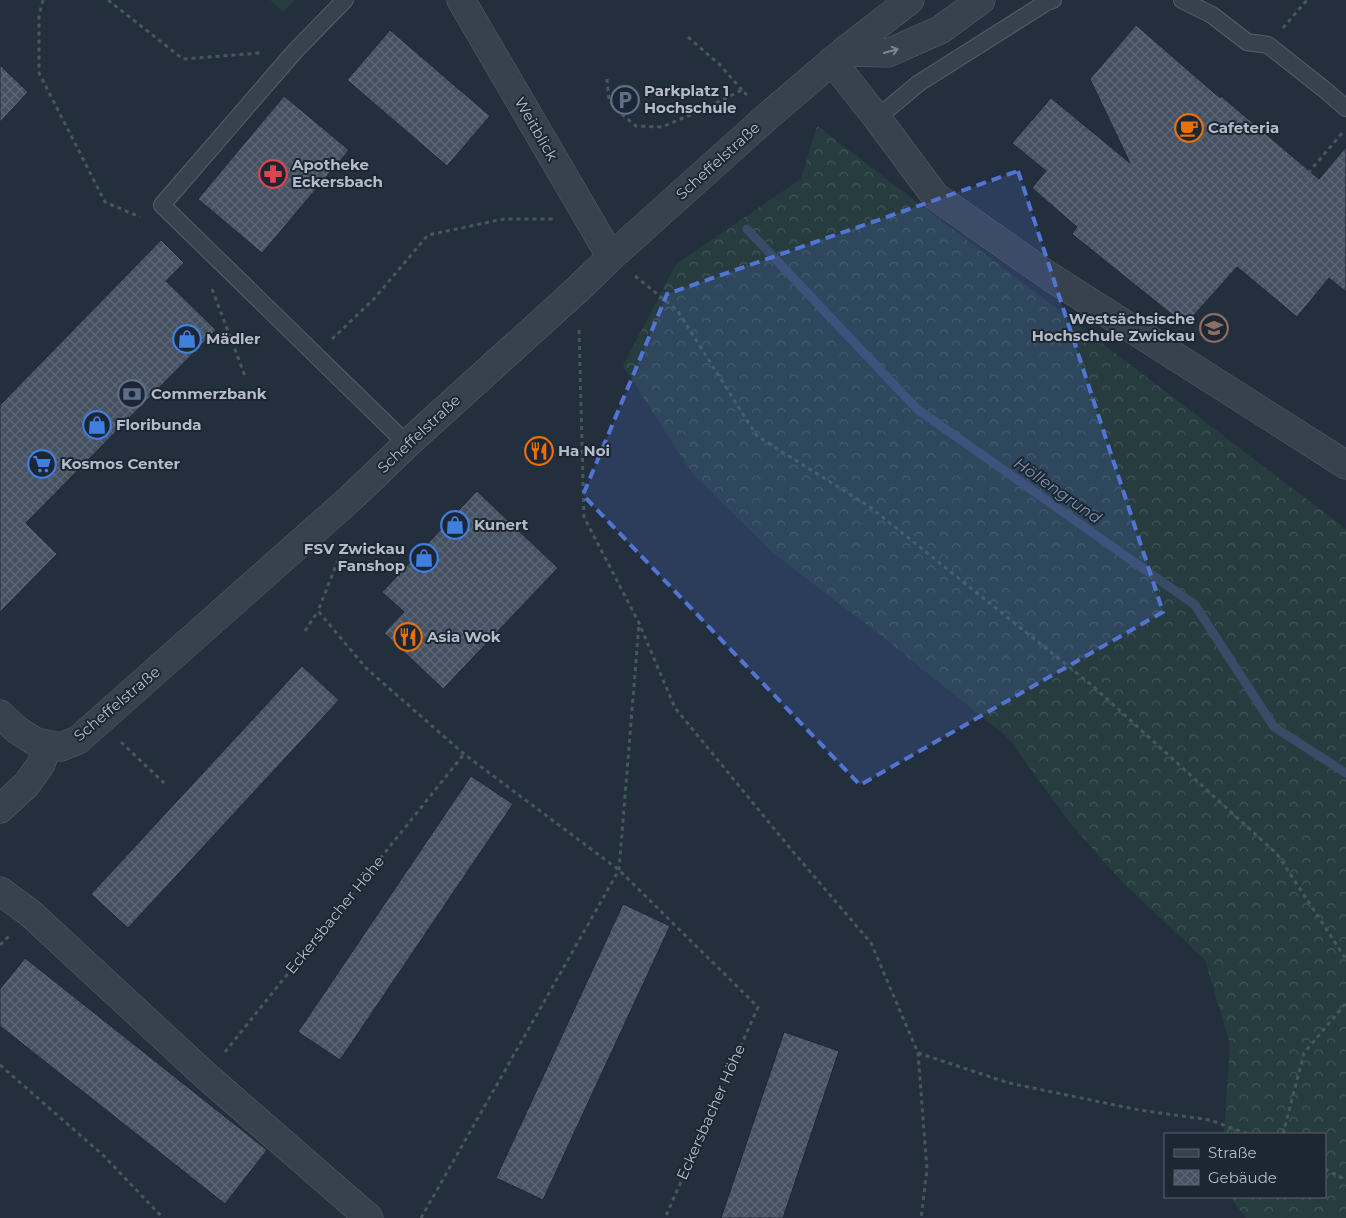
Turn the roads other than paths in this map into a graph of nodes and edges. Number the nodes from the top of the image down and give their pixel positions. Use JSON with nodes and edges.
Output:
{"nodes":[{"id":1,"x":345,"y":0,"type":"edge"},
{"id":2,"x":461,"y":0,"type":"edge"},
{"id":3,"x":910,"y":0,"type":"edge"},
{"id":4,"x":981,"y":0,"type":"edge"},
{"id":5,"x":1053,"y":0,"type":"edge"},
{"id":6,"x":1182,"y":0,"type":"edge"},
{"id":7,"x":838,"y":56,"type":"junction"},
{"id":8,"x":1346,"y":108,"type":"edge"},
{"id":9,"x":877,"y":118,"type":"junction"},
{"id":10,"x":611,"y":257,"type":"junction"},
{"id":11,"x":407,"y":444,"type":"junction"},
{"id":12,"x":1346,"y":465,"type":"edge"},
{"id":13,"x":0,"y":714,"type":"edge"},
{"id":14,"x":48,"y":745,"type":"junction"},
{"id":15,"x":0,"y":809,"type":"edge"},
{"id":16,"x":0,"y":891,"type":"edge"},
{"id":17,"x":369,"y":1218,"type":"edge"}],
"edges":[{"from":1,"to":11,"type":"lane"},
{"from":2,"to":10,"type":"street","name":"Weitblick"},
{"from":3,"to":7,"type":"street","name":"Scheffelstraße"},
{"from":7,"to":4,"type":"street","one_way":true},
{"from":5,"to":9,"type":"lane"},
{"from":6,"to":8,"type":"lane"},
{"from":7,"to":9,"type":"street"},
{"from":7,"to":10,"type":"street","name":"Scheffelstraße"},
{"from":9,"to":12,"type":"street"},
{"from":10,"to":11,"type":"street","name":"Scheffelstraße"},
{"from":11,"to":14,"type":"street","name":"Scheffelstraße"},
{"from":13,"to":14,"type":"street"},
{"from":14,"to":15,"type":"street"},
{"from":16,"to":17,"type":"street"}]}
